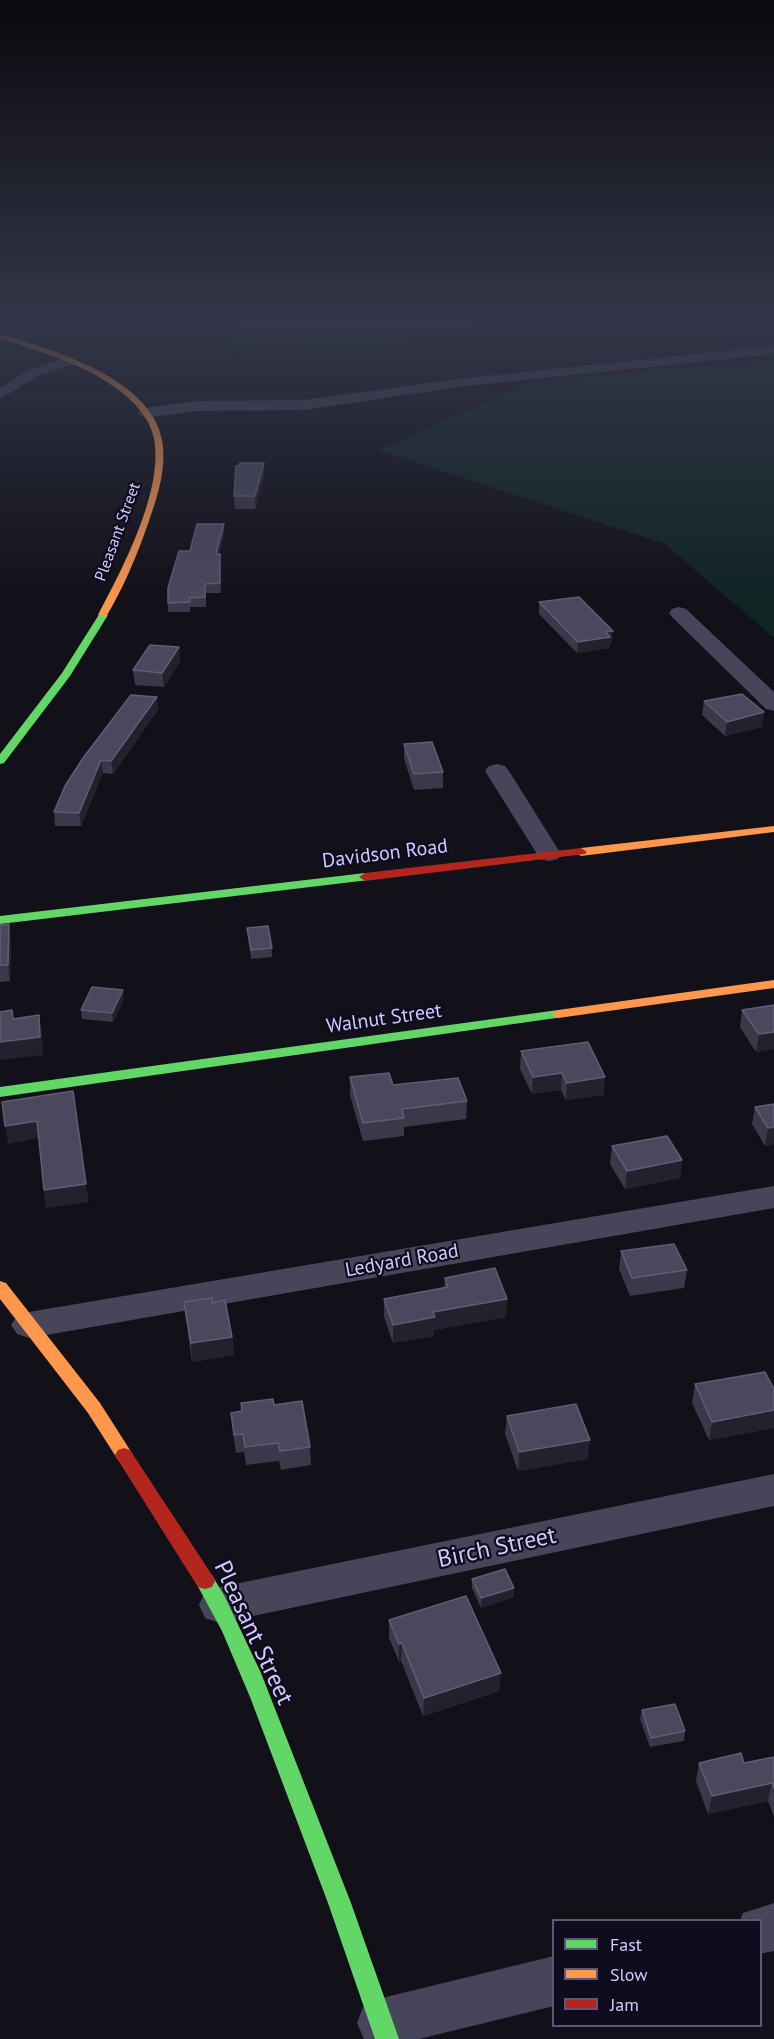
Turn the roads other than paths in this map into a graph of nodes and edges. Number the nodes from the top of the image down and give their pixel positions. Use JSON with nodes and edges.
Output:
{"nodes":[{"id":1,"x":146,"y":415,"type":"edge"},
{"id":2,"x":679,"y":613,"type":"dead end"},
{"id":3,"x":774,"y":704,"type":"edge"},
{"id":4,"x":0,"y":761,"type":"edge"},
{"id":5,"x":497,"y":771,"type":"dead end"},
{"id":6,"x":774,"y":829,"type":"edge"},
{"id":7,"x":549,"y":854,"type":"junction"},
{"id":8,"x":0,"y":920,"type":"edge"},
{"id":9,"x":774,"y":984,"type":"edge"},
{"id":10,"x":0,"y":1092,"type":"edge"},
{"id":11,"x":774,"y":1197,"type":"edge"},
{"id":12,"x":0,"y":1287,"type":"edge"},
{"id":13,"x":29,"y":1325,"type":"junction"},
{"id":14,"x":774,"y":1490,"type":"edge"},
{"id":15,"x":220,"y":1605,"type":"junction"},
{"id":16,"x":552,"y":1982,"type":"edge"},
{"id":17,"x":384,"y":2031,"type":"edge"}],
"edges":[{"from":1,"to":4,"type":"main road","name":"Pleasant Street"},
{"from":2,"to":3,"type":"street"},
{"from":5,"to":7,"type":"street"},
{"from":6,"to":7,"type":"main road","name":"Davidson Road"},
{"from":7,"to":8,"type":"main road","name":"Davidson Road"},
{"from":9,"to":10,"type":"main road","name":"Walnut Street"},
{"from":11,"to":13,"type":"street","name":"Ledyard Road"},
{"from":12,"to":13,"type":"main road","name":"Pleasant Street"},
{"from":13,"to":15,"type":"main road","name":"Pleasant Street"},
{"from":14,"to":15,"type":"street","name":"Birch Street"},
{"from":15,"to":17,"type":"main road","name":"Pleasant Street"},
{"from":16,"to":17,"type":"street"}]}
